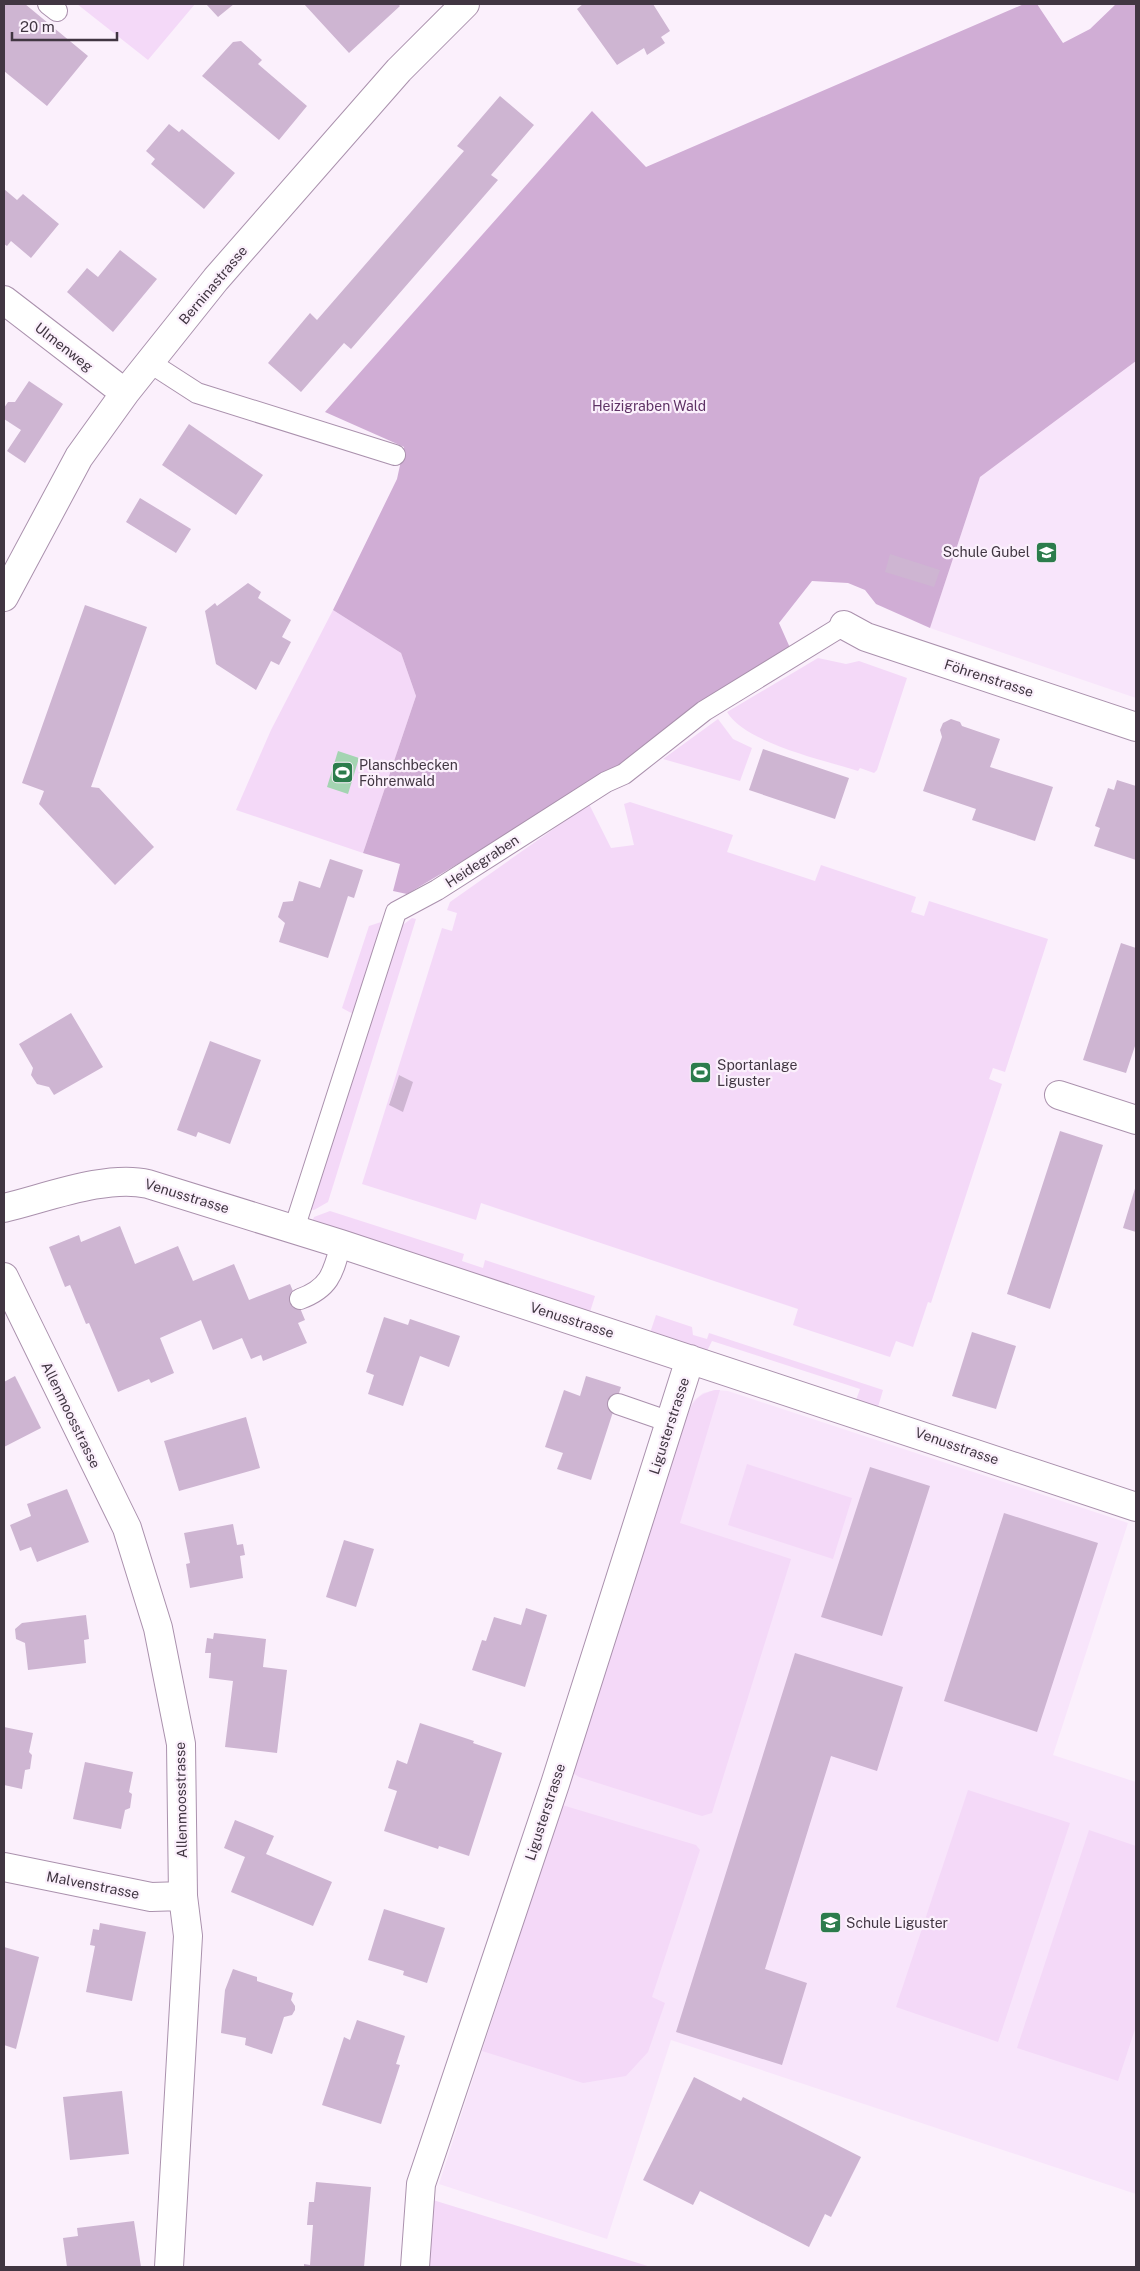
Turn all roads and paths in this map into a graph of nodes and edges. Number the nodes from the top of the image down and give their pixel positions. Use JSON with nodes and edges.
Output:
{"nodes":[{"id":1,"x":464,"y":4,"type":"edge"},
{"id":2,"x":4,"y":300,"type":"edge"},
{"id":3,"x":149,"y":362,"type":"junction"},
{"id":4,"x":124,"y":393,"type":"junction"},
{"id":5,"x":395,"y":455,"type":"dead end"},
{"id":6,"x":4,"y":598,"type":"edge"},
{"id":7,"x":844,"y":625,"type":"joint"},
{"id":8,"x":1136,"y":727,"type":"edge"},
{"id":9,"x":1059,"y":1095,"type":"dead end"},
{"id":10,"x":1136,"y":1120,"type":"edge"},
{"id":11,"x":4,"y":1208,"type":"edge"},
{"id":12,"x":294,"y":1229,"type":"junction"},
{"id":13,"x":341,"y":1244,"type":"junction"},
{"id":14,"x":4,"y":1277,"type":"edge"},
{"id":15,"x":300,"y":1299,"type":"dead end"},
{"id":16,"x":690,"y":1359,"type":"junction"},
{"id":17,"x":618,"y":1404,"type":"dead end"},
{"id":18,"x":670,"y":1422,"type":"junction"},
{"id":19,"x":1136,"y":1506,"type":"edge"},
{"id":20,"x":4,"y":1867,"type":"edge"},
{"id":21,"x":184,"y":1896,"type":"junction"},
{"id":22,"x":169,"y":2267,"type":"edge"},
{"id":23,"x":415,"y":2267,"type":"edge"}],
"edges":[{"from":1,"to":3,"type":"street","name":"Berninastrasse"},
{"from":2,"to":4,"type":"street","name":"Ulmenweg"},
{"from":3,"to":4,"type":"street","name":"Berninastrasse"},
{"from":3,"to":5,"type":"lane"},
{"from":4,"to":6,"type":"street","name":"Berninastrasse"},
{"from":7,"to":8,"type":"street","name":"Föhrenstrasse"},
{"from":7,"to":12,"type":"lane","name":"Heidegraben"},
{"from":9,"to":10,"type":"street"},
{"from":11,"to":12,"type":"street","name":"Venusstrasse"},
{"from":12,"to":13,"type":"street","name":"Venusstrasse"},
{"from":13,"to":15,"type":"lane"},
{"from":13,"to":16,"type":"street","name":"Venusstrasse"},
{"from":14,"to":21,"type":"street","name":"Allenmoosstrasse"},
{"from":16,"to":18,"type":"street","name":"Ligusterstrasse"},
{"from":16,"to":19,"type":"street","name":"Venusstrasse"},
{"from":17,"to":18,"type":"lane"},
{"from":18,"to":23,"type":"street","name":"Ligusterstrasse"},
{"from":20,"to":21,"type":"street","name":"Malvenstrasse"},
{"from":21,"to":22,"type":"street","name":"Allenmoosstrasse"}]}
